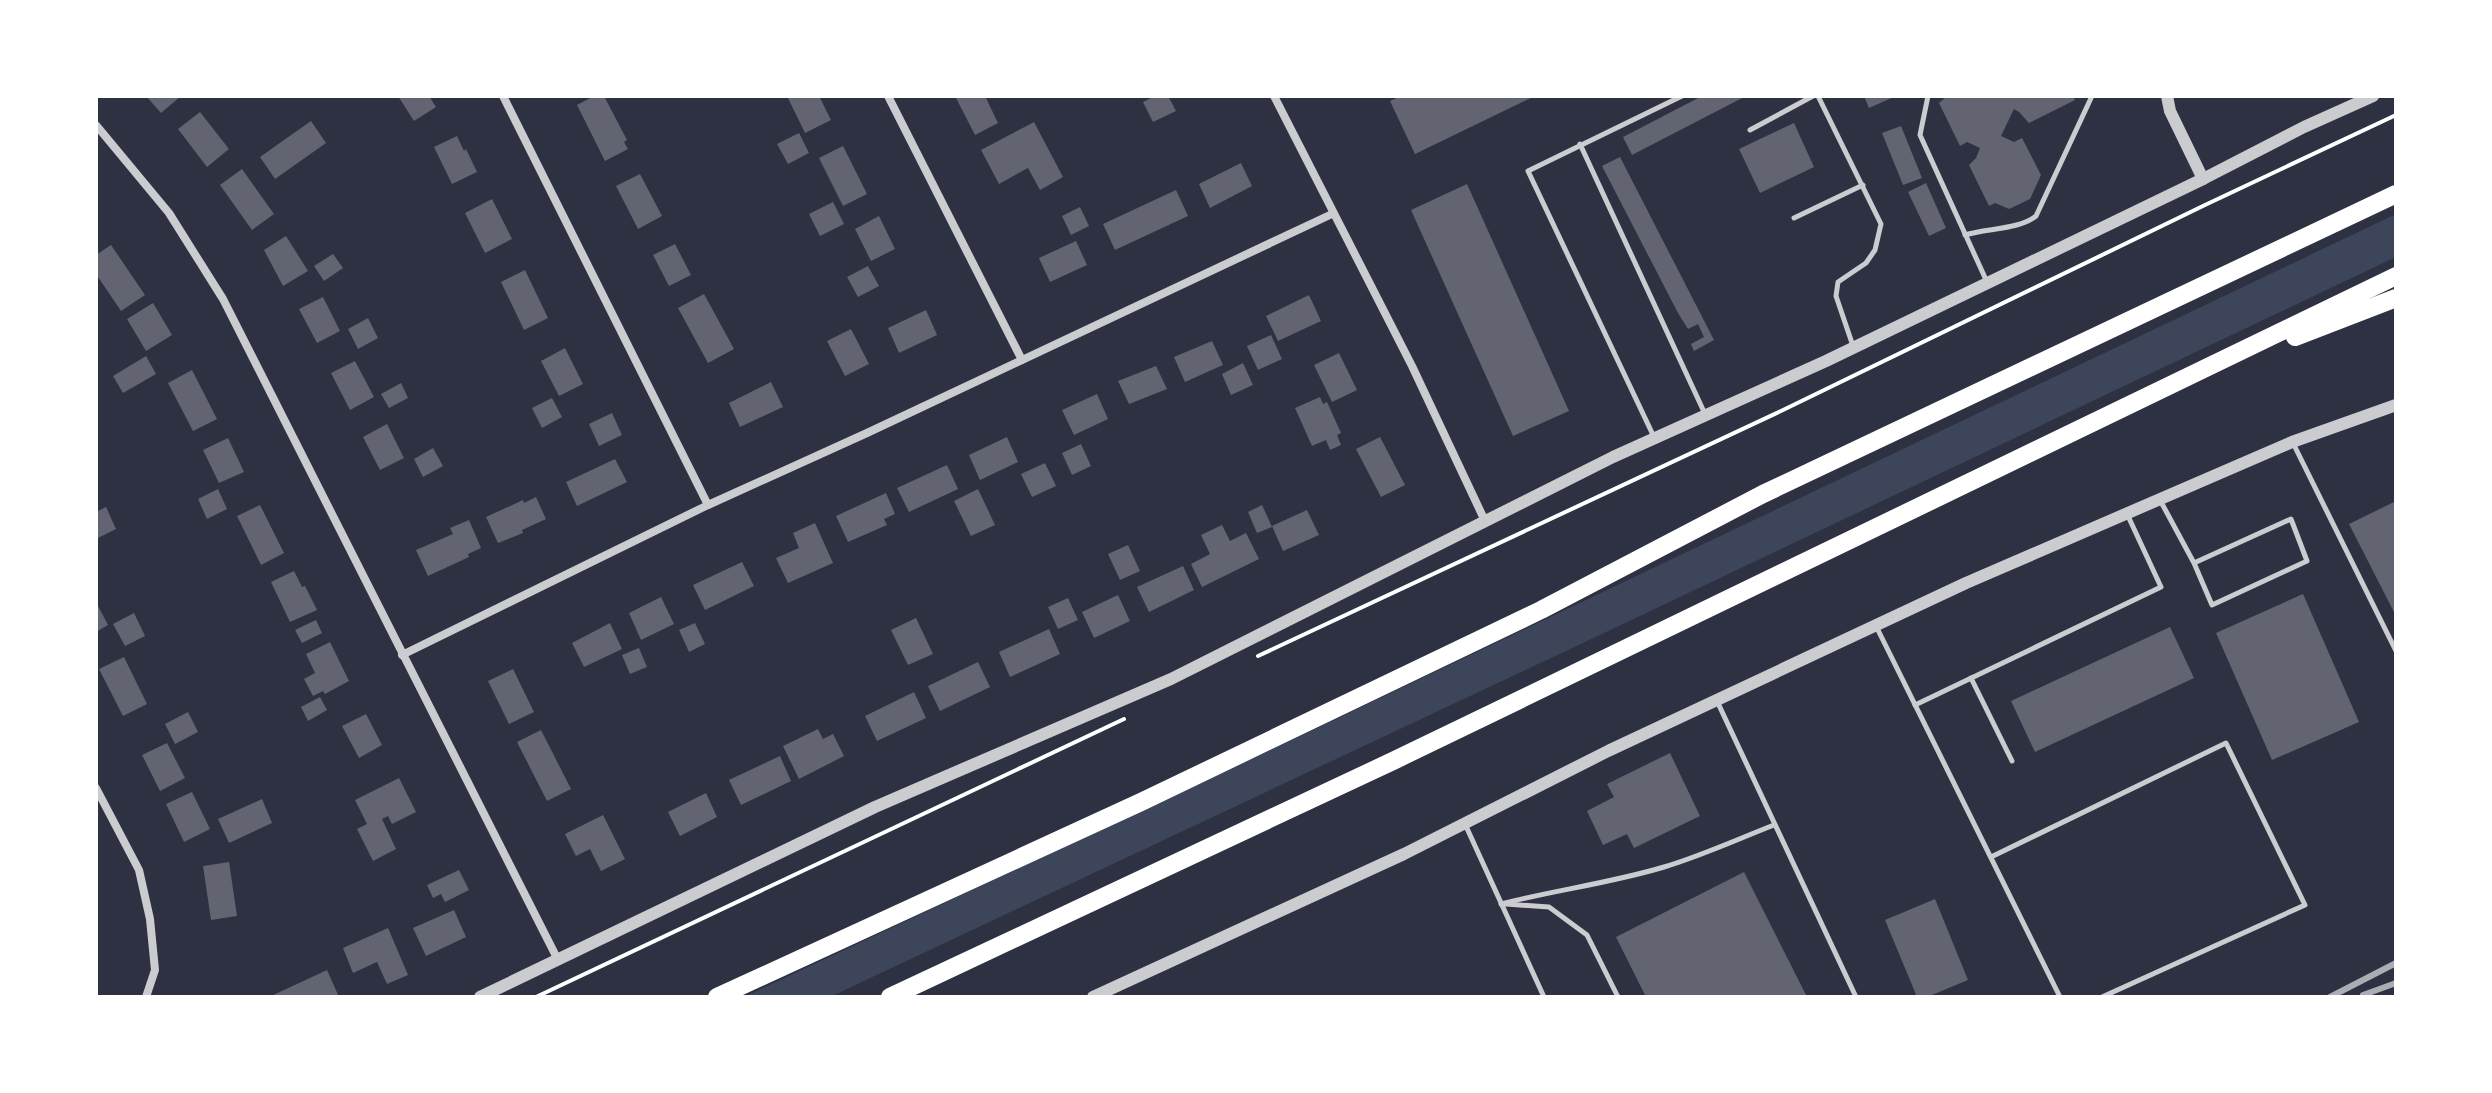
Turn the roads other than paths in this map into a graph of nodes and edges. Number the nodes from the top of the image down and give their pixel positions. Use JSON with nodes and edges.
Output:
{"nodes":[{"id":1,"x":503,"y":96,"type":"edge"},
{"id":2,"x":888,"y":96,"type":"edge"},
{"id":3,"x":1274,"y":96,"type":"edge"},
{"id":4,"x":1682,"y":96,"type":"edge"},
{"id":5,"x":1816,"y":96,"type":"edge"},
{"id":6,"x":1928,"y":96,"type":"edge"},
{"id":7,"x":2092,"y":96,"type":"edge"},
{"id":8,"x":2167,"y":96,"type":"edge"},
{"id":9,"x":2371,"y":97,"type":"edge"},
{"id":10,"x":96,"y":125,"type":"edge"},
{"id":11,"x":1750,"y":130,"type":"dead end"},
{"id":12,"x":1580,"y":144,"type":"junction"},
{"id":13,"x":2203,"y":179,"type":"junction"},
{"id":14,"x":1863,"y":185,"type":"junction"},
{"id":15,"x":2394,"y":195,"type":"edge"},
{"id":16,"x":1332,"y":214,"type":"junction"},
{"id":17,"x":1794,"y":218,"type":"dead end"},
{"id":18,"x":1965,"y":235,"type":"junction"},
{"id":19,"x":2396,"y":276,"type":"edge"},
{"id":20,"x":1987,"y":283,"type":"junction"},
{"id":21,"x":2396,"y":298,"type":"edge"},
{"id":22,"x":1854,"y":347,"type":"junction"},
{"id":23,"x":1022,"y":360,"type":"junction"},
{"id":24,"x":2180,"y":381,"type":"junction"},
{"id":25,"x":2396,"y":405,"type":"edge"},
{"id":26,"x":1705,"y":415,"type":"junction"},
{"id":27,"x":1655,"y":438,"type":"junction"},
{"id":28,"x":2292,"y":442,"type":"junction"},
{"id":29,"x":2160,"y":499,"type":"junction"},
{"id":30,"x":708,"y":505,"type":"junction"},
{"id":31,"x":2127,"y":514,"type":"junction"},
{"id":32,"x":1485,"y":521,"type":"junction"},
{"id":33,"x":2194,"y":563,"type":"junction"},
{"id":34,"x":1875,"y":625,"type":"junction"},
{"id":35,"x":2396,"y":651,"type":"edge"},
{"id":36,"x":402,"y":655,"type":"junction"},
{"id":37,"x":1971,"y":678,"type":"junction"},
{"id":38,"x":1716,"y":700,"type":"junction"},
{"id":39,"x":1915,"y":705,"type":"junction"},
{"id":40,"x":2012,"y":761,"type":"dead end"},
{"id":41,"x":96,"y":788,"type":"edge"},
{"id":42,"x":1465,"y":824,"type":"junction"},
{"id":43,"x":1774,"y":825,"type":"junction"},
{"id":44,"x":1991,"y":857,"type":"junction"},
{"id":45,"x":1501,"y":904,"type":"junction"},
{"id":46,"x":558,"y":960,"type":"junction"},
{"id":47,"x":146,"y":997,"type":"edge"},
{"id":48,"x":480,"y":997,"type":"edge"},
{"id":49,"x":717,"y":997,"type":"edge"},
{"id":50,"x":890,"y":997,"type":"edge"},
{"id":51,"x":1093,"y":997,"type":"edge"},
{"id":52,"x":1544,"y":997,"type":"edge"},
{"id":53,"x":1618,"y":997,"type":"edge"},
{"id":54,"x":1856,"y":997,"type":"edge"},
{"id":55,"x":2060,"y":997,"type":"edge"},
{"id":56,"x":2102,"y":997,"type":"edge"}],
"edges":[{"from":1,"to":30,"type":"street"},
{"from":2,"to":23,"type":"street"},
{"from":3,"to":16,"type":"street"},
{"from":4,"to":12,"type":"lane"},
{"from":5,"to":11,"type":"lane"},
{"from":5,"to":14,"type":"lane"},
{"from":6,"to":18,"type":"lane"},
{"from":7,"to":18,"type":"lane"},
{"from":8,"to":13,"type":"street"},
{"from":9,"to":13,"type":"street"},
{"from":10,"to":36,"type":"street"},
{"from":12,"to":26,"type":"lane"},
{"from":12,"to":27,"type":"lane"},
{"from":13,"to":20,"type":"street"},
{"from":14,"to":17,"type":"lane"},
{"from":14,"to":22,"type":"lane"},
{"from":15,"to":49,"type":"highway"},
{"from":16,"to":23,"type":"street"},
{"from":16,"to":32,"type":"street"},
{"from":18,"to":20,"type":"lane"},
{"from":19,"to":24,"type":"highway"},
{"from":20,"to":22,"type":"street"},
{"from":21,"to":24,"type":"highway"},
{"from":22,"to":26,"type":"street"},
{"from":23,"to":30,"type":"street"},
{"from":24,"to":50,"type":"highway"},
{"from":25,"to":28,"type":"street"},
{"from":26,"to":27,"type":"street"},
{"from":27,"to":32,"type":"street"},
{"from":28,"to":29,"type":"street"},
{"from":28,"to":35,"type":"lane"},
{"from":29,"to":31,"type":"street"},
{"from":29,"to":33,"type":"lane"},
{"from":30,"to":36,"type":"street"},
{"from":31,"to":34,"type":"street"},
{"from":31,"to":37,"type":"lane"},
{"from":32,"to":46,"type":"street"},
{"from":33,"to":33,"type":"lane"},
{"from":34,"to":38,"type":"street"},
{"from":34,"to":39,"type":"lane"},
{"from":36,"to":46,"type":"street"},
{"from":37,"to":39,"type":"lane"},
{"from":37,"to":40,"type":"lane"},
{"from":38,"to":42,"type":"street"},
{"from":38,"to":43,"type":"lane"},
{"from":39,"to":44,"type":"lane"},
{"from":41,"to":47,"type":"street"},
{"from":42,"to":45,"type":"lane"},
{"from":42,"to":51,"type":"street"},
{"from":43,"to":45,"type":"lane"},
{"from":43,"to":54,"type":"lane"},
{"from":44,"to":55,"type":"lane"},
{"from":44,"to":56,"type":"lane"},
{"from":45,"to":52,"type":"lane"},
{"from":45,"to":53,"type":"lane"},
{"from":46,"to":48,"type":"street"}]}
